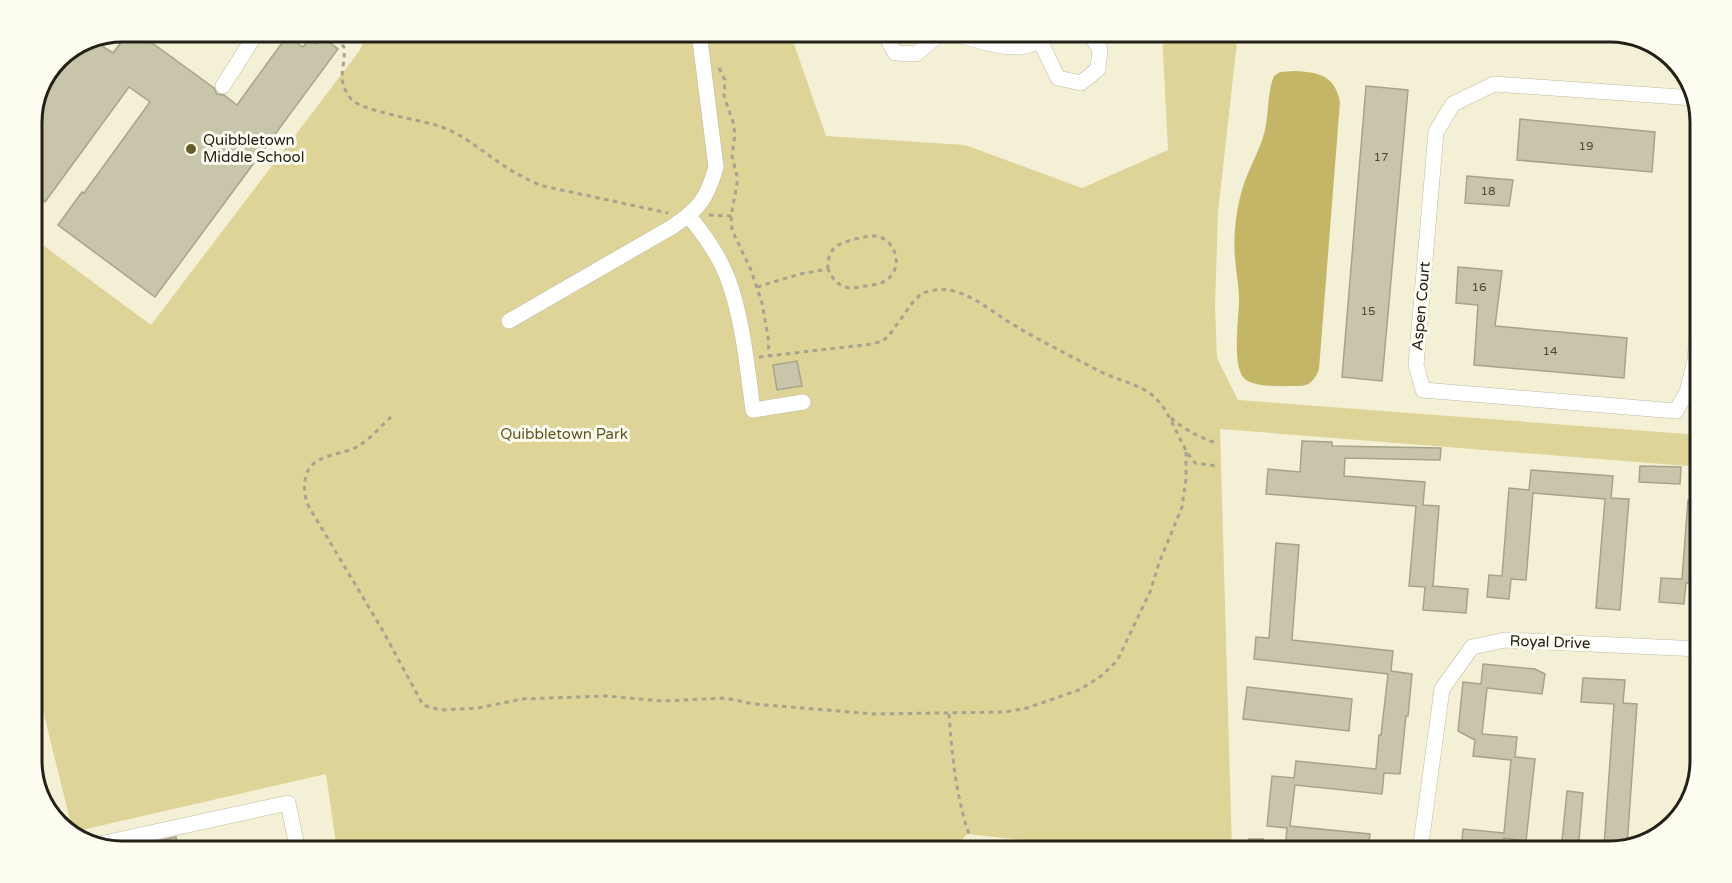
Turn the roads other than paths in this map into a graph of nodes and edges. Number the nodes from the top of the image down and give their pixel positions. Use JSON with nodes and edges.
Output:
{"nodes":[{"id":1,"x":252,"y":42,"type":"edge"},
{"id":2,"x":700,"y":42,"type":"edge"},
{"id":3,"x":889,"y":42,"type":"edge"},
{"id":4,"x":930,"y":42,"type":"edge"},
{"id":5,"x":982,"y":42,"type":"edge"},
{"id":6,"x":1036,"y":42,"type":"edge"},
{"id":7,"x":1040,"y":42,"type":"edge"},
{"id":8,"x":1096,"y":42,"type":"edge"},
{"id":9,"x":223,"y":86,"type":"dead end"},
{"id":10,"x":1686,"y":97,"type":"edge"},
{"id":11,"x":696,"y":216,"type":"junction"},
{"id":12,"x":509,"y":321,"type":"dead end"},
{"id":13,"x":1690,"y":383,"type":"edge"},
{"id":14,"x":803,"y":402,"type":"dead end"},
{"id":15,"x":1690,"y":649,"type":"edge"},
{"id":16,"x":116,"y":840,"type":"edge"},
{"id":17,"x":296,"y":841,"type":"edge"},
{"id":18,"x":1421,"y":841,"type":"edge"}],
"edges":[{"from":1,"to":9,"type":"street"},
{"from":2,"to":11,"type":"street"},
{"from":3,"to":4,"type":"street"},
{"from":5,"to":6,"type":"street"},
{"from":7,"to":8,"type":"street"},
{"from":10,"to":13,"type":"street","name":"Aspen Court"},
{"from":11,"to":12,"type":"street"},
{"from":11,"to":14,"type":"street"},
{"from":15,"to":18,"type":"street","name":"Royal Drive"},
{"from":16,"to":17,"type":"street"}]}
